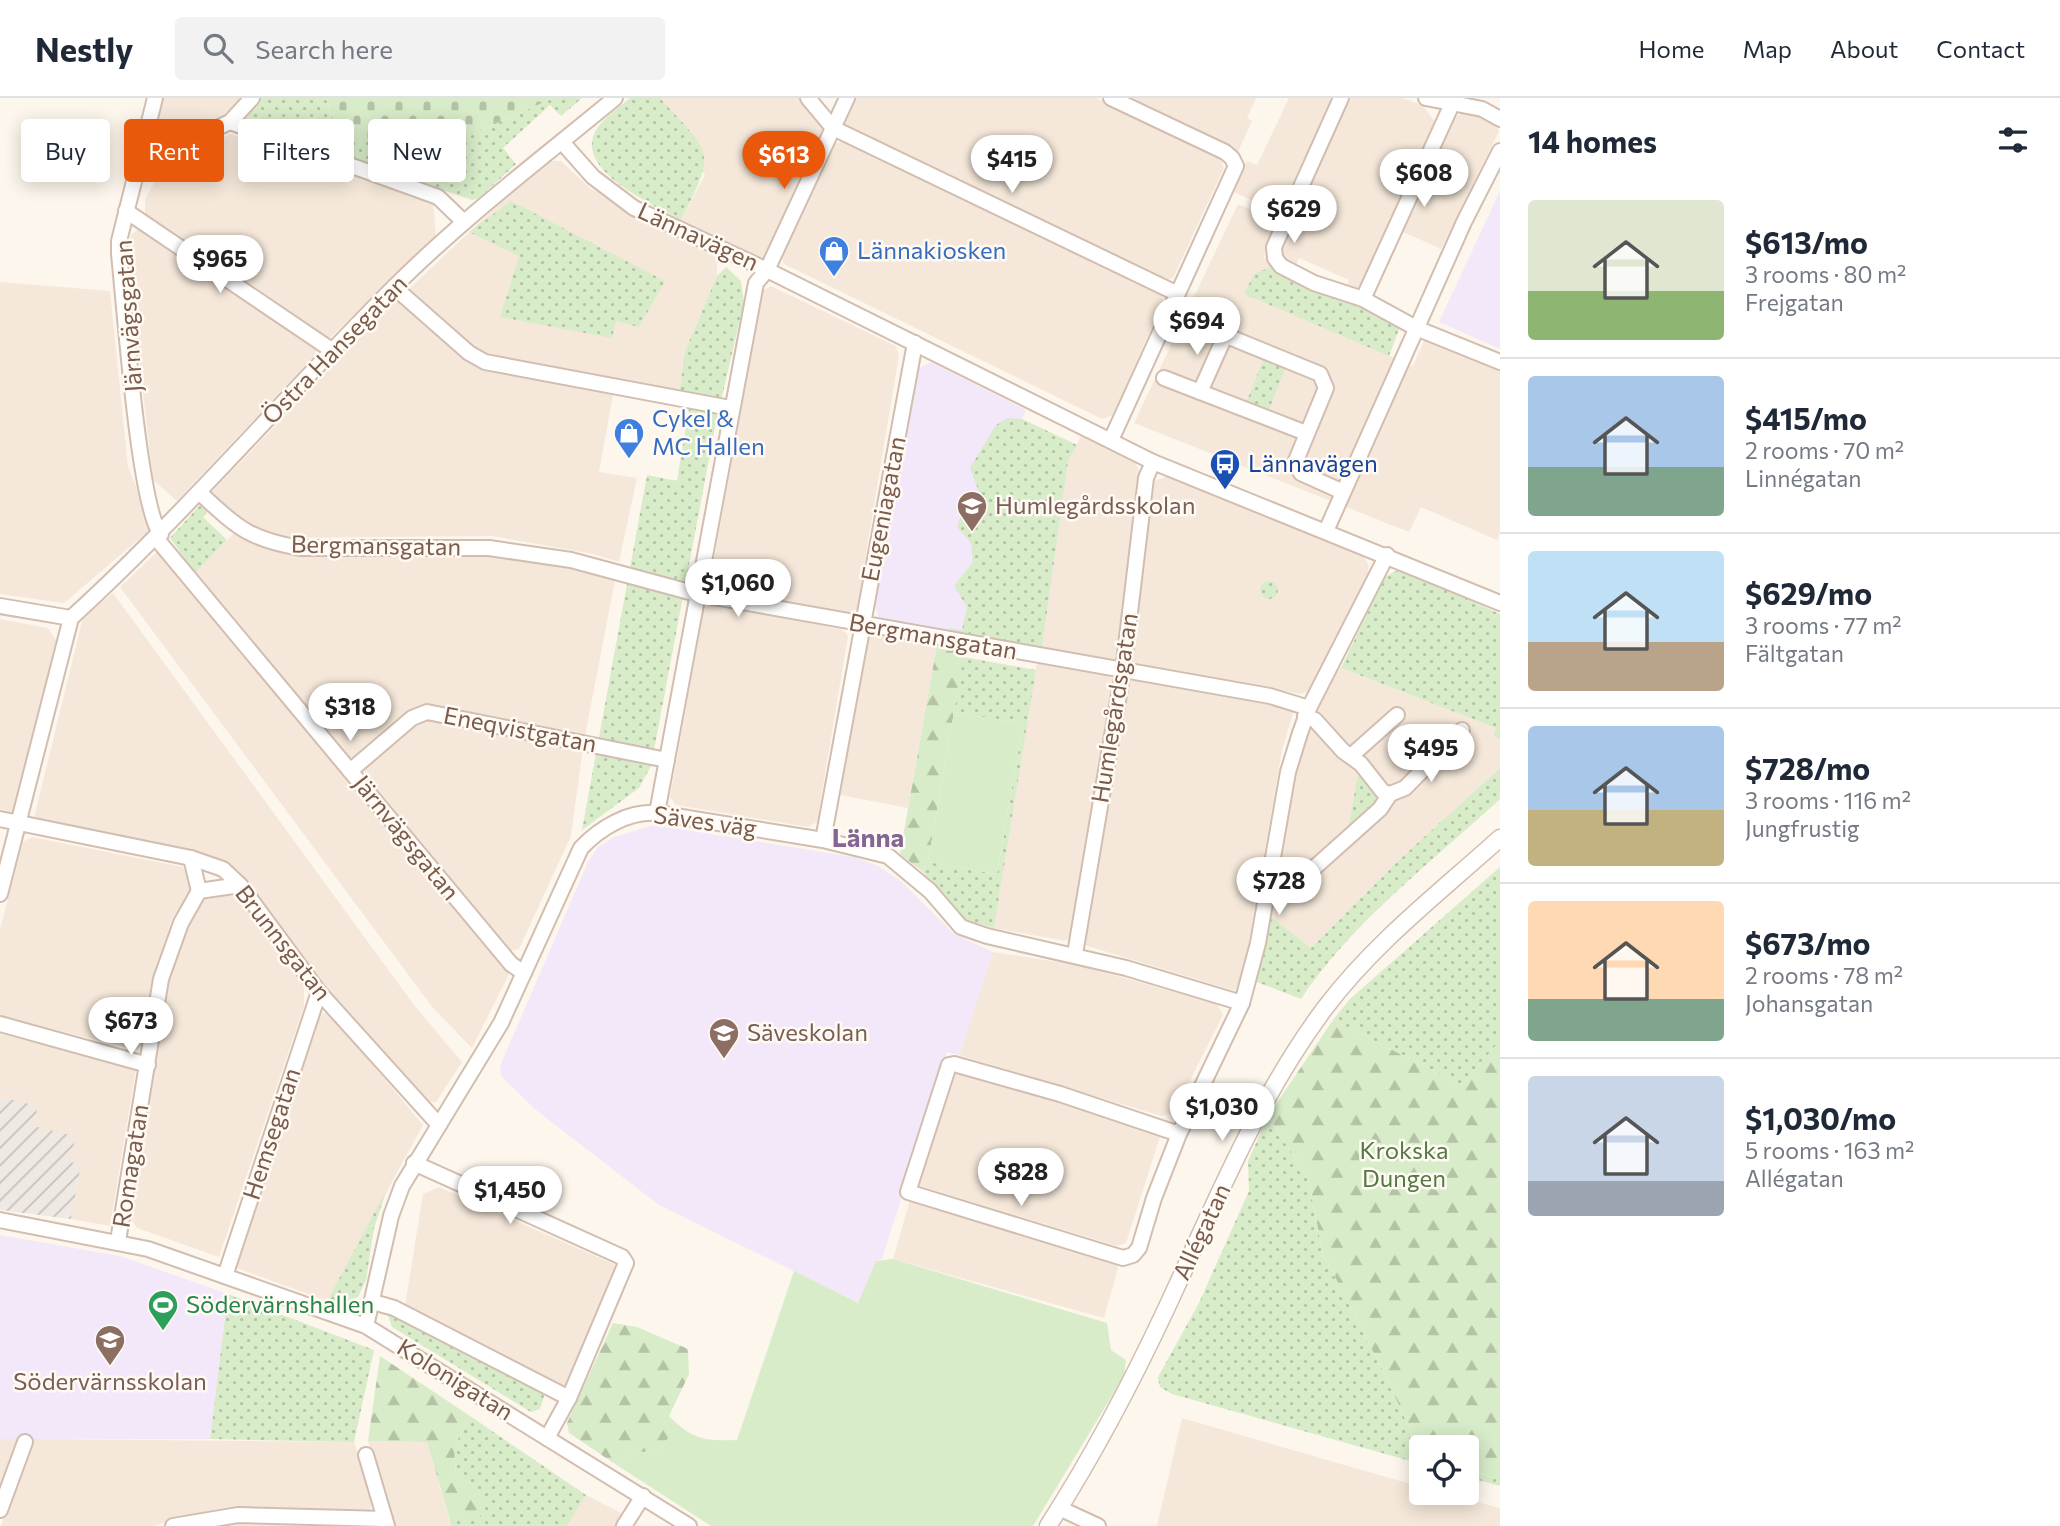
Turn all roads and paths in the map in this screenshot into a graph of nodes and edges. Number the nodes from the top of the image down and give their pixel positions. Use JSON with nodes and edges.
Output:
{"nodes":[{"id":1,"x":155,"y":98,"type":"edge"},
{"id":2,"x":252,"y":98,"type":"edge"},
{"id":3,"x":614,"y":98,"type":"edge"},
{"id":4,"x":808,"y":98,"type":"edge"},
{"id":5,"x":848,"y":98,"type":"edge"},
{"id":6,"x":1111,"y":98,"type":"edge"},
{"id":7,"x":1341,"y":98,"type":"edge"},
{"id":8,"x":1426,"y":98,"type":"edge"},
{"id":9,"x":1452,"y":104,"type":"junction"},
{"id":10,"x":150,"y":119,"type":"edge"},
{"id":11,"x":1500,"y":119,"type":"edge"},
{"id":12,"x":230,"y":122,"type":"junction"},
{"id":13,"x":224,"y":125,"type":"edge"},
{"id":14,"x":833,"y":128,"type":"junction"},
{"id":15,"x":562,"y":142,"type":"junction"},
{"id":16,"x":1500,"y":151,"type":"edge"},
{"id":17,"x":134,"y":182,"type":"edge"},
{"id":18,"x":126,"y":211,"type":"junction"},
{"id":19,"x":464,"y":222,"type":"junction"},
{"id":20,"x":767,"y":270,"type":"junction"},
{"id":21,"x":394,"y":286,"type":"junction"},
{"id":22,"x":1176,"y":293,"type":"junction"},
{"id":23,"x":1363,"y":299,"type":"junction"},
{"id":24,"x":1168,"y":312,"type":"junction"},
{"id":25,"x":1416,"y":328,"type":"junction"},
{"id":26,"x":1225,"y":336,"type":"junction"},
{"id":27,"x":915,"y":343,"type":"junction"},
{"id":28,"x":332,"y":351,"type":"junction"},
{"id":29,"x":1500,"y":362,"type":"edge"},
{"id":30,"x":1164,"y":378,"type":"dead end"},
{"id":31,"x":1200,"y":392,"type":"junction"},
{"id":32,"x":730,"y":408,"type":"junction"},
{"id":33,"x":1306,"y":433,"type":"junction"},
{"id":34,"x":1111,"y":440,"type":"junction"},
{"id":35,"x":1153,"y":461,"type":"junction"},
{"id":36,"x":1343,"y":492,"type":"junction"},
{"id":37,"x":200,"y":493,"type":"junction"},
{"id":38,"x":1326,"y":531,"type":"junction"},
{"id":39,"x":159,"y":536,"type":"junction"},
{"id":40,"x":1387,"y":555,"type":"junction"},
{"id":41,"x":697,"y":594,"type":"junction"},
{"id":42,"x":1500,"y":603,"type":"edge"},
{"id":43,"x":0,"y":606,"type":"edge"},
{"id":44,"x":71,"y":618,"type":"junction"},
{"id":45,"x":862,"y":625,"type":"junction"},
{"id":46,"x":1123,"y":671,"type":"junction"},
{"id":47,"x":1307,"y":712,"type":"junction"},
{"id":48,"x":1397,"y":715,"type":"dead end"},
{"id":49,"x":1462,"y":730,"type":"dead end"},
{"id":50,"x":1352,"y":755,"type":"junction"},
{"id":51,"x":667,"y":760,"type":"junction"},
{"id":52,"x":350,"y":771,"type":"junction"},
{"id":53,"x":1390,"y":794,"type":"junction"},
{"id":54,"x":657,"y":813,"type":"junction"},
{"id":55,"x":0,"y":818,"type":"edge"},
{"id":56,"x":18,"y":823,"type":"junction"},
{"id":57,"x":1500,"y":838,"type":"edge"},
{"id":58,"x":823,"y":840,"type":"junction"},
{"id":59,"x":191,"y":858,"type":"junction"},
{"id":60,"x":1268,"y":877,"type":"junction"},
{"id":61,"x":240,"y":885,"type":"junction"},
{"id":62,"x":199,"y":891,"type":"junction"},
{"id":63,"x":0,"y":894,"type":"edge"},
{"id":64,"x":1075,"y":954,"type":"junction"},
{"id":65,"x":524,"y":973,"type":"junction"},
{"id":66,"x":319,"y":992,"type":"junction"},
{"id":67,"x":1242,"y":1003,"type":"junction"},
{"id":68,"x":0,"y":1024,"type":"edge"},
{"id":69,"x":148,"y":1065,"type":"junction"},
{"id":70,"x":439,"y":1125,"type":"junction"},
{"id":71,"x":1179,"y":1134,"type":"junction"},
{"id":72,"x":414,"y":1163,"type":"junction"},
{"id":73,"x":0,"y":1220,"type":"edge"},
{"id":74,"x":118,"y":1241,"type":"junction"},
{"id":75,"x":225,"y":1276,"type":"junction"},
{"id":76,"x":373,"y":1302,"type":"junction"},
{"id":77,"x":366,"y":1326,"type":"junction"},
{"id":78,"x":569,"y":1398,"type":"junction"},
{"id":79,"x":547,"y":1438,"type":"junction"},
{"id":80,"x":25,"y":1442,"type":"dead end"},
{"id":81,"x":366,"y":1455,"type":"dead end"},
{"id":82,"x":643,"y":1496,"type":"junction"},
{"id":83,"x":1059,"y":1508,"type":"junction"},
{"id":84,"x":0,"y":1510,"type":"edge"},
{"id":85,"x":386,"y":1522,"type":"edge"},
{"id":86,"x":173,"y":1526,"type":"edge"},
{"id":87,"x":624,"y":1526,"type":"edge"},
{"id":88,"x":689,"y":1526,"type":"edge"},
{"id":89,"x":1048,"y":1526,"type":"edge"},
{"id":90,"x":1098,"y":1526,"type":"edge"}],
"edges":[{"from":1,"to":10,"type":"street","name":"Järnvägsgatan"},
{"from":2,"to":12,"type":"street"},
{"from":3,"to":15,"type":"street","name":"Östra Hansegatan"},
{"from":4,"to":14,"type":"street"},
{"from":5,"to":14,"type":"street"},
{"from":6,"to":22,"type":"street"},
{"from":7,"to":23,"type":"street"},
{"from":8,"to":9,"type":"street"},
{"from":9,"to":11,"type":"street"},
{"from":9,"to":23,"type":"street"},
{"from":12,"to":13,"type":"street"},
{"from":12,"to":19,"type":"street"},
{"from":14,"to":20,"type":"street"},
{"from":14,"to":22,"type":"street"},
{"from":15,"to":19,"type":"street","name":"Östra Hansegatan"},
{"from":15,"to":20,"type":"street","name":"Lännavägen"},
{"from":16,"to":25,"type":"street"},
{"from":17,"to":18,"type":"street","name":"Järnvägsgatan"},
{"from":18,"to":28,"type":"street"},
{"from":18,"to":39,"type":"street","name":"Järnvägsgatan"},
{"from":19,"to":21,"type":"street","name":"Östra Hansegatan"},
{"from":20,"to":27,"type":"street","name":"Lännavägen"},
{"from":20,"to":32,"type":"street"},
{"from":21,"to":28,"type":"street","name":"Östra Hansegatan"},
{"from":21,"to":32,"type":"street"},
{"from":22,"to":24,"type":"street"},
{"from":23,"to":25,"type":"street"},
{"from":24,"to":26,"type":"street"},
{"from":24,"to":34,"type":"street"},
{"from":25,"to":29,"type":"street"},
{"from":25,"to":36,"type":"street"},
{"from":26,"to":31,"type":"street"},
{"from":26,"to":33,"type":"street"},
{"from":27,"to":34,"type":"street","name":"Lännavägen"},
{"from":27,"to":45,"type":"street","name":"Eugeniagatan"},
{"from":28,"to":37,"type":"street","name":"Östra Hansegatan"},
{"from":30,"to":31,"type":"street"},
{"from":31,"to":33,"type":"street"},
{"from":32,"to":41,"type":"street"},
{"from":33,"to":36,"type":"street"},
{"from":34,"to":35,"type":"street","name":"Lännavägen"},
{"from":35,"to":38,"type":"street","name":"Lännavägen"},
{"from":35,"to":46,"type":"street","name":"Humlegårdsgatan"},
{"from":36,"to":38,"type":"street"},
{"from":37,"to":39,"type":"street","name":"Östra Hansegatan"},
{"from":37,"to":41,"type":"street","name":"Bergmansgatan"},
{"from":38,"to":40,"type":"street","name":"Lännavägen"},
{"from":39,"to":44,"type":"street","name":"Östra Hansegatan"},
{"from":39,"to":52,"type":"street","name":"Järnvägsgatan"},
{"from":40,"to":42,"type":"street","name":"Lännavägen"},
{"from":40,"to":47,"type":"street"},
{"from":41,"to":45,"type":"street","name":"Bergmansgatan"},
{"from":41,"to":51,"type":"street"},
{"from":43,"to":44,"type":"street"},
{"from":44,"to":56,"type":"street"},
{"from":45,"to":46,"type":"street","name":"Bergmansgatan"},
{"from":45,"to":58,"type":"street","name":"Eugeniagatan"},
{"from":46,"to":47,"type":"street","name":"Bergmansgatan"},
{"from":46,"to":64,"type":"street","name":"Humlegårdsgatan"},
{"from":47,"to":50,"type":"street"},
{"from":47,"to":60,"type":"street"},
{"from":48,"to":50,"type":"street"},
{"from":49,"to":53,"type":"street"},
{"from":50,"to":53,"type":"street"},
{"from":51,"to":52,"type":"street","name":"Eneqvistgatan"},
{"from":51,"to":54,"type":"street"},
{"from":52,"to":65,"type":"street","name":"Järnvägsgatan"},
{"from":53,"to":60,"type":"street"},
{"from":54,"to":58,"type":"street","name":"Säves väg"},
{"from":54,"to":65,"type":"street","name":"Säves väg"},
{"from":55,"to":56,"type":"street","name":"Brunnsgatan"},
{"from":56,"to":59,"type":"street","name":"Brunnsgatan"},
{"from":56,"to":63,"type":"street"},
{"from":57,"to":83,"type":"street","name":"Allégatan"},
{"from":58,"to":64,"type":"street","name":"Säves väg"},
{"from":59,"to":61,"type":"street","name":"Brunnsgatan"},
{"from":59,"to":62,"type":"street"},
{"from":60,"to":67,"type":"street"},
{"from":61,"to":62,"type":"street"},
{"from":61,"to":66,"type":"street","name":"Brunnsgatan"},
{"from":62,"to":69,"type":"street","name":"Romagatan"},
{"from":64,"to":67,"type":"street","name":"Säves väg"},
{"from":65,"to":70,"type":"street","name":"Säves väg"},
{"from":66,"to":70,"type":"street","name":"Brunnsgatan"},
{"from":66,"to":75,"type":"street","name":"Hemsegatan"},
{"from":67,"to":71,"type":"street"},
{"from":68,"to":69,"type":"street"},
{"from":69,"to":74,"type":"street","name":"Romagatan"},
{"from":70,"to":72,"type":"street","name":"Säves väg"},
{"from":71,"to":71,"type":"street"},
{"from":72,"to":76,"type":"street","name":"Säves väg"},
{"from":72,"to":78,"type":"street"},
{"from":73,"to":74,"type":"street","name":"Kolonigatan"},
{"from":74,"to":75,"type":"street","name":"Kolonigatan"},
{"from":75,"to":77,"type":"street","name":"Kolonigatan"},
{"from":76,"to":77,"type":"street","name":"Säves väg"},
{"from":76,"to":78,"type":"street"},
{"from":77,"to":79,"type":"street","name":"Kolonigatan"},
{"from":78,"to":79,"type":"street"},
{"from":79,"to":82,"type":"street","name":"Kolonigatan"},
{"from":80,"to":84,"type":"street"},
{"from":81,"to":85,"type":"street"},
{"from":82,"to":87,"type":"street"},
{"from":82,"to":88,"type":"street","name":"Kolonigatan"},
{"from":83,"to":89,"type":"street","name":"Allégatan"},
{"from":83,"to":90,"type":"street"},
{"from":85,"to":86,"type":"street"}]}
